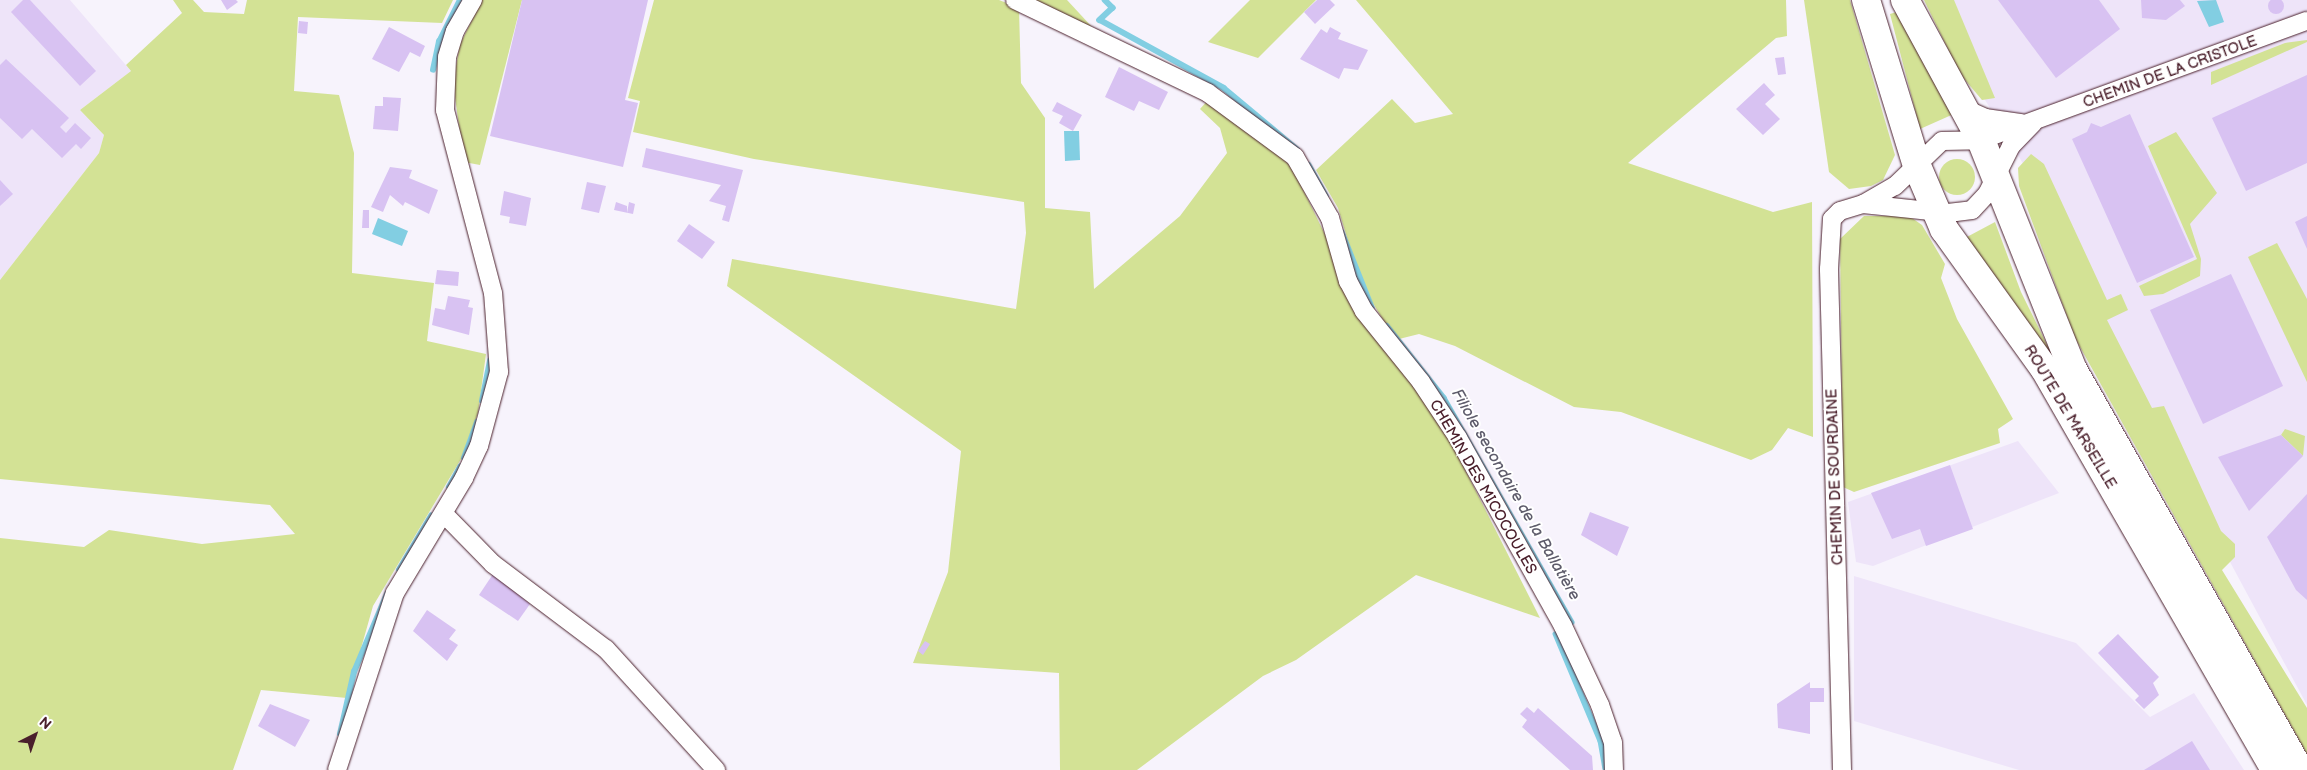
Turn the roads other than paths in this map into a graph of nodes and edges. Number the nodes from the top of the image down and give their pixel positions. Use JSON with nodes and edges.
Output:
{"nodes":[{"id":1,"x":473,"y":0,"type":"edge"},
{"id":2,"x":1015,"y":0,"type":"edge"},
{"id":3,"x":1866,"y":0,"type":"edge"},
{"id":4,"x":1905,"y":0,"type":"edge"},
{"id":5,"x":2307,"y":21,"type":"edge"},
{"id":6,"x":1962,"y":108,"type":"junction"},
{"id":7,"x":2033,"y":123,"type":"junction"},
{"id":8,"x":1981,"y":140,"type":"junction"},
{"id":9,"x":1917,"y":166,"type":"junction"},
{"id":10,"x":1997,"y":177,"type":"junction"},
{"id":11,"x":1863,"y":204,"type":"junction"},
{"id":12,"x":1934,"y":211,"type":"junction"},
{"id":13,"x":444,"y":514,"type":"junction"},
{"id":14,"x":337,"y":770,"type":"edge"},
{"id":15,"x":716,"y":770,"type":"edge"},
{"id":16,"x":1614,"y":770,"type":"edge"},
{"id":17,"x":1842,"y":770,"type":"edge"},
{"id":18,"x":2275,"y":770,"type":"edge"},
{"id":19,"x":2299,"y":770,"type":"edge"}],
"edges":[{"from":1,"to":13,"type":"street"},
{"from":2,"to":16,"type":"street","name":"CHEMIN DES MICOCOULES"},
{"from":3,"to":9,"type":"main road","name":"ROUTE DE MARSEILLE"},
{"from":4,"to":6,"type":"main road","name":"ROUTE DE MARSEILLE"},
{"from":5,"to":7,"type":"street","name":"CHEMIN DE LA CRISTOLE"},
{"from":6,"to":7,"type":"street"},
{"from":6,"to":8,"type":"main road","name":"ROUTE DE MARSEILLE"},
{"from":7,"to":8,"type":"street","name":"CHEMIN DE LA CRISTOLE"},
{"from":7,"to":10,"type":"street"},
{"from":8,"to":9,"type":"street"},
{"from":8,"to":10,"type":"main road","name":"ROUTE DE MARSEILLE"},
{"from":9,"to":11,"type":"street","name":"CHEMIN DE SOURDAINE"},
{"from":9,"to":12,"type":"main road","name":"ROUTE DE MARSEILLE"},
{"from":10,"to":12,"type":"street"},
{"from":10,"to":19,"type":"main road","name":"ROUTE DE MARSEILLE"},
{"from":11,"to":12,"type":"street","name":"CHEMIN DE SOURDAINE"},
{"from":11,"to":17,"type":"street","name":"CHEMIN DE SOURDAINE"},
{"from":12,"to":18,"type":"main road","name":"ROUTE DE MARSEILLE"},
{"from":13,"to":14,"type":"street"},
{"from":13,"to":15,"type":"street"}]}
